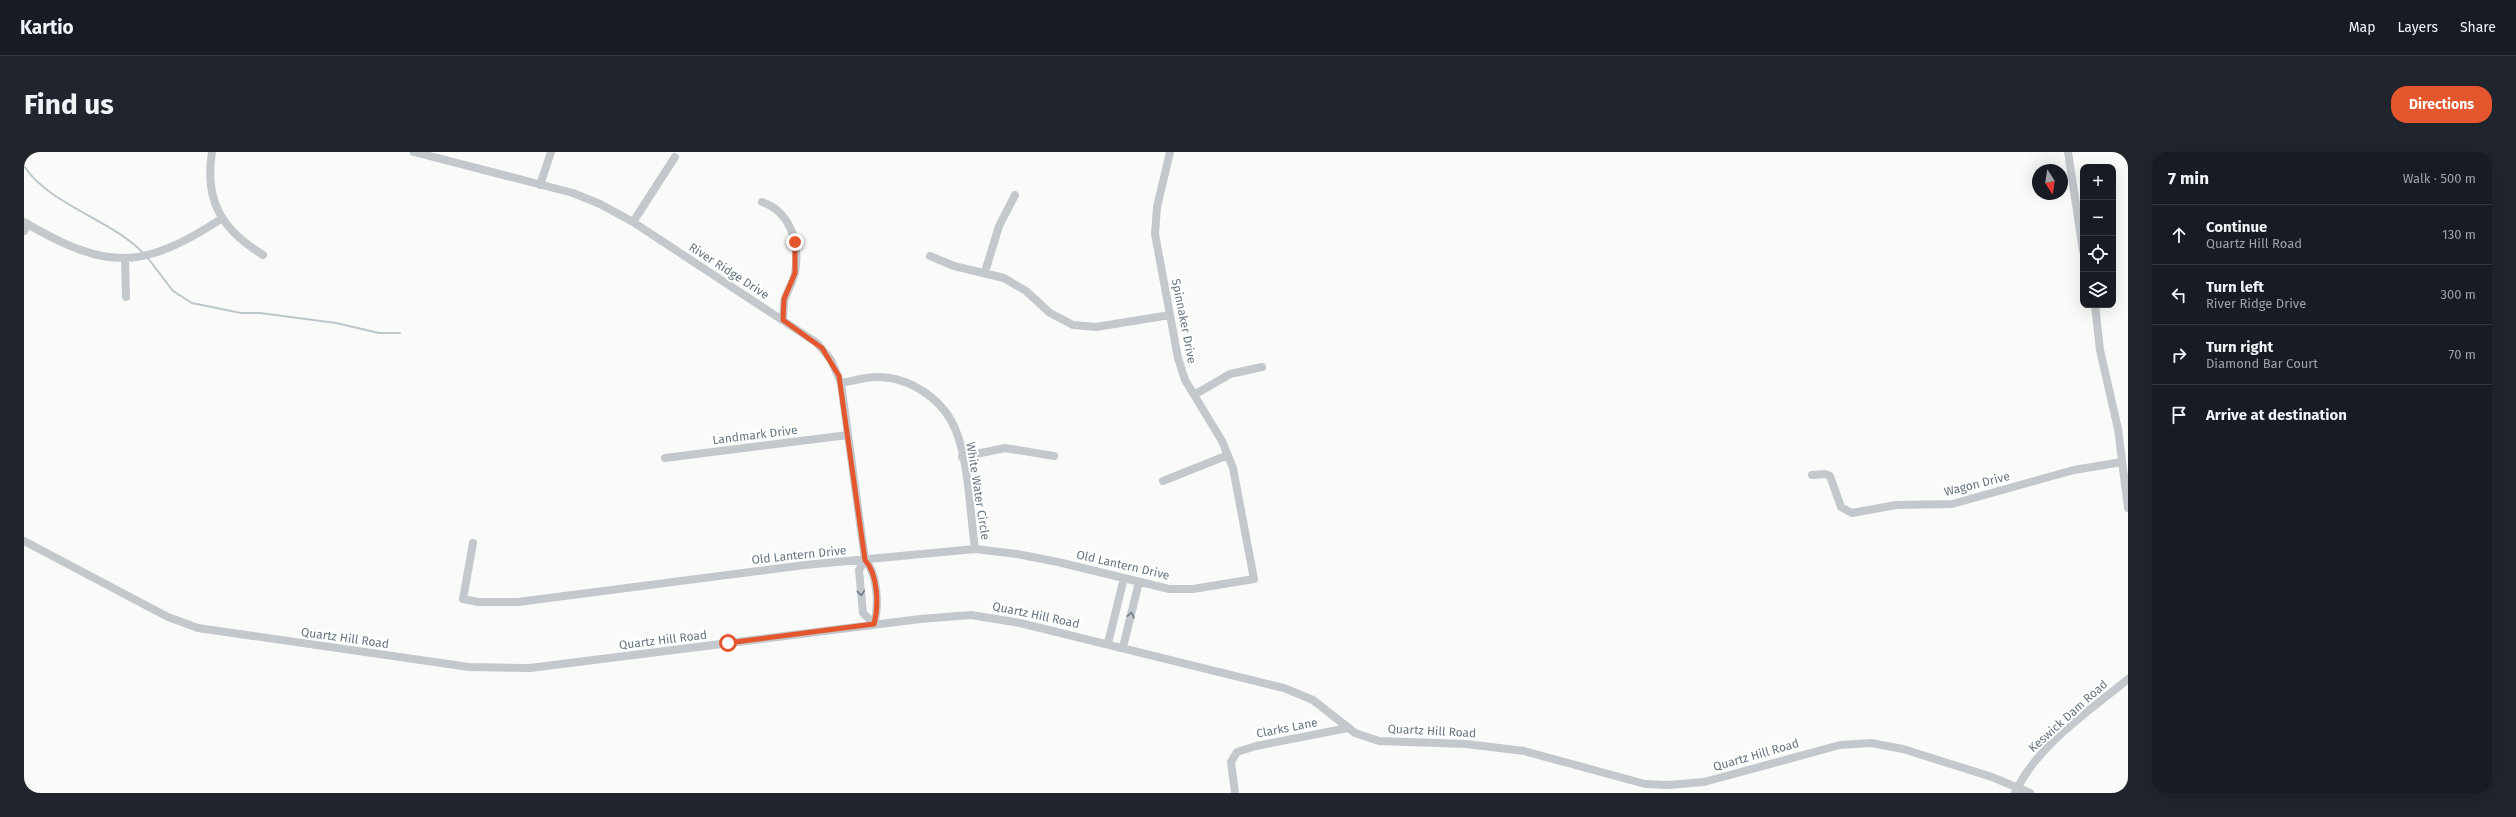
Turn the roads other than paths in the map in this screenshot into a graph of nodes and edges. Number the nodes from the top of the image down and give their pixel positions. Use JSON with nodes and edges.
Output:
{"nodes":[{"id":1,"x":212,"y":152,"type":"edge"},
{"id":2,"x":414,"y":152,"type":"edge"},
{"id":3,"x":551,"y":152,"type":"edge"},
{"id":4,"x":1170,"y":152,"type":"edge"},
{"id":5,"x":2068,"y":152,"type":"edge"},
{"id":6,"x":436,"y":155,"type":"edge"},
{"id":7,"x":674,"y":157,"type":"dead end"},
{"id":8,"x":540,"y":185,"type":"junction"},
{"id":9,"x":1014,"y":195,"type":"dead end"},
{"id":10,"x":762,"y":202,"type":"dead end"},
{"id":11,"x":221,"y":219,"type":"junction"},
{"id":12,"x":633,"y":222,"type":"junction"},
{"id":13,"x":25,"y":226,"type":"edge"},
{"id":14,"x":2081,"y":236,"type":"edge"},
{"id":15,"x":263,"y":255,"type":"dead end"},
{"id":16,"x":930,"y":256,"type":"dead end"},
{"id":17,"x":125,"y":258,"type":"junction"},
{"id":18,"x":985,"y":272,"type":"junction"},
{"id":19,"x":126,"y":297,"type":"dead end"},
{"id":20,"x":2094,"y":308,"type":"edge"},
{"id":21,"x":1170,"y":315,"type":"junction"},
{"id":22,"x":783,"y":320,"type":"junction"},
{"id":23,"x":1262,"y":367,"type":"dead end"},
{"id":24,"x":841,"y":383,"type":"junction"},
{"id":25,"x":1194,"y":395,"type":"junction"},
{"id":26,"x":848,"y":435,"type":"junction"},
{"id":27,"x":1228,"y":455,"type":"junction"},
{"id":28,"x":1054,"y":456,"type":"dead end"},
{"id":29,"x":962,"y":457,"type":"junction"},
{"id":30,"x":665,"y":458,"type":"dead end"},
{"id":31,"x":2122,"y":462,"type":"junction"},
{"id":32,"x":1812,"y":475,"type":"dead end"},
{"id":33,"x":1163,"y":481,"type":"dead end"},
{"id":34,"x":2128,"y":508,"type":"edge"},
{"id":35,"x":24,"y":541,"type":"edge"},
{"id":36,"x":473,"y":543,"type":"dead end"},
{"id":37,"x":975,"y":549,"type":"junction"},
{"id":38,"x":865,"y":560,"type":"junction"},
{"id":39,"x":1124,"y":578,"type":"junction"},
{"id":40,"x":1254,"y":579,"type":"joint"},
{"id":41,"x":1139,"y":582,"type":"junction"},
{"id":42,"x":874,"y":624,"type":"junction"},
{"id":43,"x":1108,"y":643,"type":"junction"},
{"id":44,"x":1123,"y":647,"type":"junction"},
{"id":45,"x":2128,"y":679,"type":"edge"},
{"id":46,"x":1348,"y":728,"type":"junction"},
{"id":47,"x":2016,"y":790,"type":"edge"},
{"id":48,"x":1235,"y":793,"type":"edge"},
{"id":49,"x":2030,"y":793,"type":"edge"}],
"edges":[{"from":1,"to":11,"type":"street"},
{"from":2,"to":6,"type":"street","name":"River Ridge Drive"},
{"from":3,"to":8,"type":"street"},
{"from":4,"to":21,"type":"street","name":"Spinnaker Drive"},
{"from":5,"to":14,"type":"street"},
{"from":6,"to":8,"type":"street","name":"River Ridge Drive"},
{"from":7,"to":12,"type":"street"},
{"from":8,"to":12,"type":"street","name":"River Ridge Drive"},
{"from":9,"to":18,"type":"street"},
{"from":10,"to":22,"type":"street"},
{"from":11,"to":15,"type":"street"},
{"from":11,"to":17,"type":"street"},
{"from":12,"to":22,"type":"street","name":"River Ridge Drive"},
{"from":13,"to":17,"type":"street"},
{"from":16,"to":18,"type":"street"},
{"from":17,"to":19,"type":"street"},
{"from":18,"to":21,"type":"street"},
{"from":20,"to":31,"type":"street"},
{"from":21,"to":25,"type":"street","name":"Spinnaker Drive"},
{"from":22,"to":24,"type":"street","name":"River Ridge Drive"},
{"from":23,"to":25,"type":"street"},
{"from":24,"to":26,"type":"street","name":"River Ridge Drive"},
{"from":24,"to":29,"type":"street","name":"White Water Circle"},
{"from":25,"to":27,"type":"street","name":"Spinnaker Drive"},
{"from":26,"to":30,"type":"street","name":"Landmark Drive"},
{"from":26,"to":38,"type":"street","name":"River Ridge Drive"},
{"from":27,"to":33,"type":"street"},
{"from":27,"to":40,"type":"street","name":"Spinnaker Drive"},
{"from":28,"to":29,"type":"street"},
{"from":29,"to":37,"type":"street","name":"White Water Circle"},
{"from":31,"to":32,"type":"street","name":"Wagon Drive"},
{"from":31,"to":34,"type":"street"},
{"from":35,"to":42,"type":"street","name":"Quartz Hill Road"},
{"from":36,"to":38,"type":"street","name":"Old Lantern Drive"},
{"from":37,"to":38,"type":"street","name":"Old Lantern Drive"},
{"from":37,"to":39,"type":"street","name":"Old Lantern Drive"},
{"from":38,"to":42,"type":"street","name":"River Ridge Drive"},
{"from":38,"to":42,"type":"street","name":"River Ridge Drive","one_way":true},
{"from":39,"to":41,"type":"street","name":"Old Lantern Drive"},
{"from":39,"to":43,"type":"street"},
{"from":40,"to":41,"type":"street","name":"Old Lantern Drive"},
{"from":44,"to":41,"type":"street","one_way":true},
{"from":42,"to":43,"type":"street","name":"Quartz Hill Road"},
{"from":43,"to":44,"type":"street","name":"Quartz Hill Road"},
{"from":44,"to":46,"type":"street","name":"Quartz Hill Road"},
{"from":45,"to":47,"type":"street","name":"Keswick Dam Road"},
{"from":46,"to":47,"type":"street","name":"Quartz Hill Road"},
{"from":46,"to":48,"type":"street","name":"Clarks Lane"},
{"from":47,"to":49,"type":"street","name":"Quartz Hill Road"}]}
